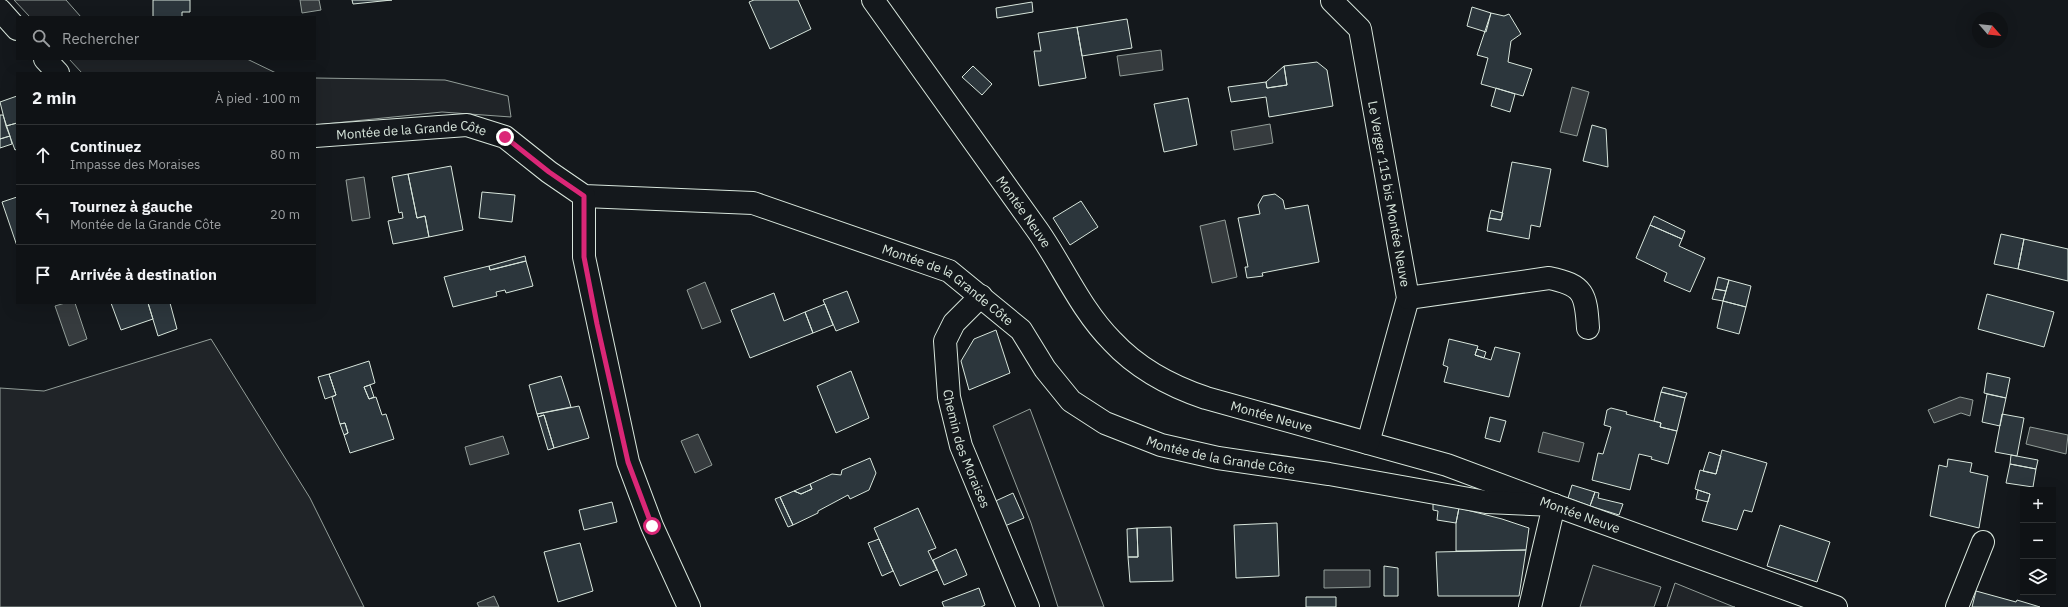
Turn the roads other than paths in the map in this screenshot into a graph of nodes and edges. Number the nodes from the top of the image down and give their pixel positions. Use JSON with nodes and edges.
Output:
{"nodes":[{"id":1,"x":873,"y":0,"type":"edge"},
{"id":2,"x":1332,"y":1,"type":"edge"},
{"id":3,"x":0,"y":10,"type":"edge"},
{"id":4,"x":16,"y":28,"type":"edge"},
{"id":5,"x":46,"y":60,"type":"edge"},
{"id":6,"x":57,"y":72,"type":"edge"},
{"id":7,"x":316,"y":136,"type":"edge"},
{"id":8,"x":584,"y":196,"type":"junction"},
{"id":9,"x":974,"y":290,"type":"junction"},
{"id":10,"x":1408,"y":298,"type":"junction"},
{"id":11,"x":1588,"y":328,"type":"dead end"},
{"id":12,"x":1368,"y":443,"type":"junction"},
{"id":13,"x":1554,"y":505,"type":"junction"},
{"id":14,"x":1983,"y":542,"type":"dead end"},
{"id":15,"x":689,"y":607,"type":"edge"},
{"id":16,"x":1028,"y":607,"type":"edge"},
{"id":17,"x":1530,"y":607,"type":"edge"},
{"id":18,"x":1836,"y":607,"type":"edge"},
{"id":19,"x":1957,"y":607,"type":"edge"}],
"edges":[{"from":1,"to":12,"type":"street","name":"Montée Neuve"},
{"from":2,"to":10,"type":"street","name":"Le Verger 115 bis Montée Neuve"},
{"from":3,"to":4,"type":"street"},
{"from":5,"to":6,"type":"street"},
{"from":7,"to":8,"type":"street","name":"Montée de la Grande Côte"},
{"from":8,"to":9,"type":"street","name":"Montée de la Grande Côte"},
{"from":8,"to":15,"type":"street"},
{"from":9,"to":13,"type":"street","name":"Montée de la Grande Côte"},
{"from":9,"to":16,"type":"street","name":"Chemin des Moraises"},
{"from":10,"to":11,"type":"street"},
{"from":10,"to":12,"type":"street","name":"Le Verger 115 bis Montée Neuve"},
{"from":12,"to":13,"type":"street","name":"Montée Neuve"},
{"from":13,"to":17,"type":"street"},
{"from":13,"to":18,"type":"street","name":"Montée Neuve"},
{"from":14,"to":19,"type":"street"}]}
